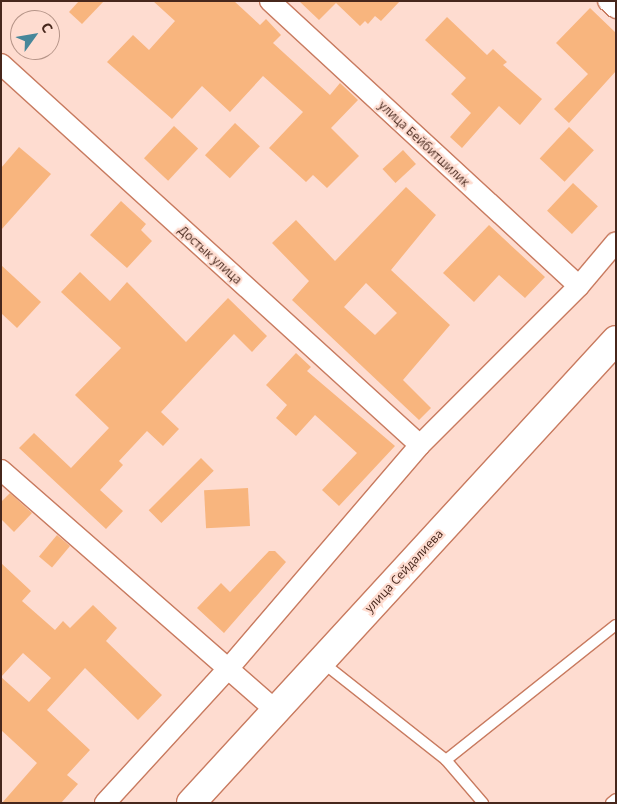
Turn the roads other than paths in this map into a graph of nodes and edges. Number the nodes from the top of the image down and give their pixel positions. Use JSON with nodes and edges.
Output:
{"nodes":[{"id":1,"x":270,"y":1,"type":"edge"},
{"id":2,"x":608,"y":1,"type":"edge"},
{"id":3,"x":616,"y":8,"type":"edge"},
{"id":4,"x":1,"y":64,"type":"edge"},
{"id":5,"x":616,"y":242,"type":"edge"},
{"id":6,"x":579,"y":286,"type":"junction"},
{"id":7,"x":616,"y":340,"type":"edge"},
{"id":8,"x":420,"y":445,"type":"junction"},
{"id":9,"x":1,"y":470,"type":"edge"},
{"id":10,"x":616,"y":625,"type":"edge"},
{"id":11,"x":321,"y":661,"type":"junction"},
{"id":12,"x":228,"y":669,"type":"junction"},
{"id":13,"x":276,"y":711,"type":"junction"},
{"id":14,"x":446,"y":760,"type":"junction"},
{"id":15,"x":616,"y":799,"type":"edge"},
{"id":16,"x":104,"y":803,"type":"edge"},
{"id":17,"x":192,"y":803,"type":"edge"},
{"id":18,"x":483,"y":803,"type":"edge"},
{"id":19,"x":611,"y":803,"type":"edge"}],
"edges":[{"from":1,"to":6,"type":"street","name":"улица Бейбитшилик"},
{"from":2,"to":3,"type":"street"},
{"from":4,"to":8,"type":"street","name":"Достык улица"},
{"from":5,"to":6,"type":"street"},
{"from":6,"to":8,"type":"street"},
{"from":7,"to":11,"type":"main road","name":"улица Сейдалиева"},
{"from":8,"to":12,"type":"street"},
{"from":9,"to":12,"type":"street"},
{"from":10,"to":14,"type":"lane"},
{"from":11,"to":13,"type":"main road","name":"улица Сейдалиева"},
{"from":11,"to":14,"type":"lane"},
{"from":12,"to":13,"type":"street"},
{"from":12,"to":16,"type":"street"},
{"from":13,"to":17,"type":"main road","name":"улица Сейдалиева"},
{"from":14,"to":18,"type":"lane"},
{"from":15,"to":19,"type":"lane"}]}
